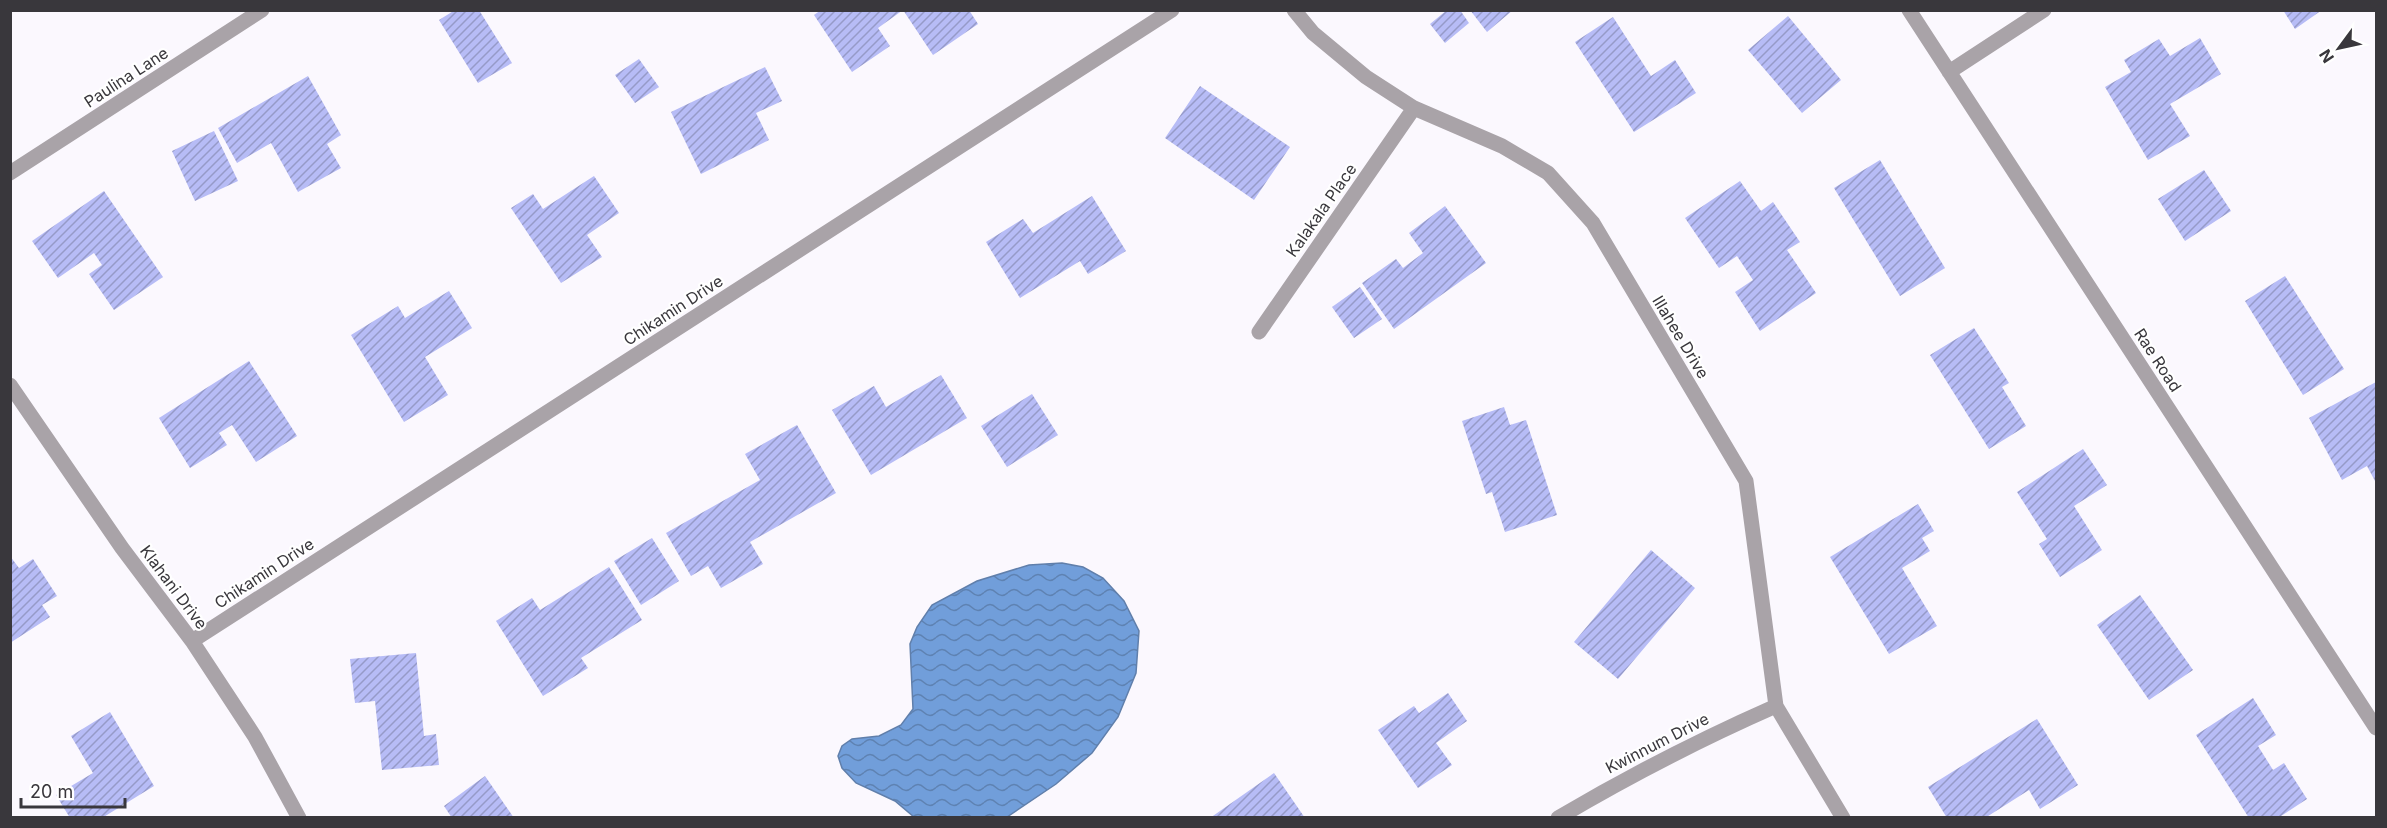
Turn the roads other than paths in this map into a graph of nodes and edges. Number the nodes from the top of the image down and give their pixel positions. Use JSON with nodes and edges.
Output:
{"nodes":[{"id":1,"x":262,"y":10,"type":"edge"},
{"id":2,"x":1172,"y":10,"type":"edge"},
{"id":3,"x":1294,"y":10,"type":"edge"},
{"id":4,"x":1909,"y":10,"type":"edge"},
{"id":5,"x":2044,"y":10,"type":"edge"},
{"id":6,"x":1949,"y":72,"type":"junction"},
{"id":7,"x":1414,"y":108,"type":"junction"},
{"id":8,"x":10,"y":173,"type":"edge"},
{"id":9,"x":1259,"y":332,"type":"dead end"},
{"id":10,"x":10,"y":385,"type":"edge"},
{"id":11,"x":192,"y":641,"type":"junction"},
{"id":12,"x":1776,"y":706,"type":"junction"},
{"id":13,"x":2376,"y":728,"type":"edge"},
{"id":14,"x":299,"y":818,"type":"edge"},
{"id":15,"x":1558,"y":818,"type":"edge"},
{"id":16,"x":1843,"y":818,"type":"edge"}],
"edges":[{"from":1,"to":8,"type":"street","name":"Paulina Lane"},
{"from":2,"to":11,"type":"street","name":"Chikamin Drive"},
{"from":3,"to":7,"type":"street","name":"Illahee Drive"},
{"from":4,"to":6,"type":"street","name":"Rae Road"},
{"from":5,"to":6,"type":"street"},
{"from":6,"to":13,"type":"street","name":"Rae Road"},
{"from":7,"to":9,"type":"street","name":"Kalakala Place"},
{"from":7,"to":12,"type":"street","name":"Illahee Drive"},
{"from":10,"to":11,"type":"street","name":"Klahani Drive"},
{"from":11,"to":14,"type":"street","name":"Klahani Drive"},
{"from":12,"to":15,"type":"street","name":"Kwinnum Drive"},
{"from":12,"to":16,"type":"street","name":"Illahee Drive"}]}
